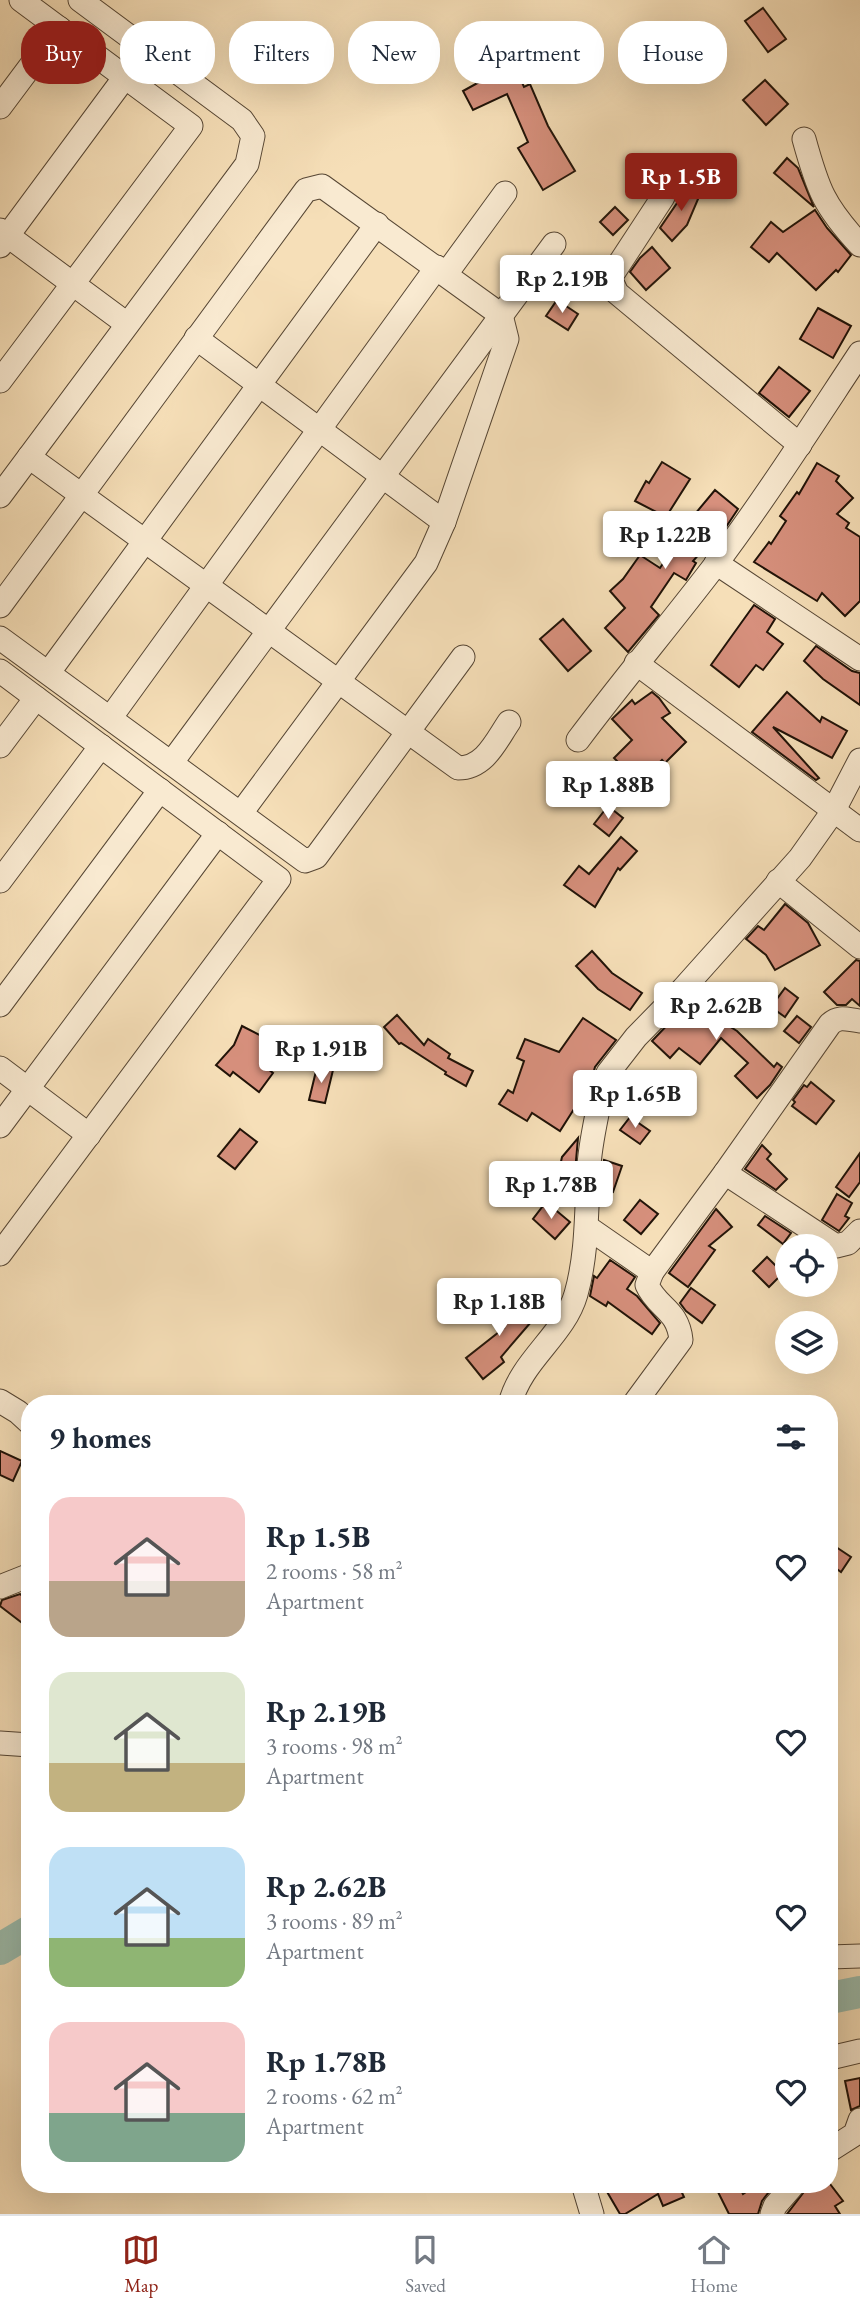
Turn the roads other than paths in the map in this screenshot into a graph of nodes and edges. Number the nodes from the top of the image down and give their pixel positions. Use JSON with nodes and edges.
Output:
{"nodes":[{"id":1,"x":21,"y":0,"type":"edge"},
{"id":2,"x":80,"y":0,"type":"edge"},
{"id":3,"x":49,"y":21,"type":"edge"},
{"id":4,"x":21,"y":78,"type":"edge"},
{"id":5,"x":120,"y":84,"type":"edge"},
{"id":6,"x":133,"y":84,"type":"edge"},
{"id":7,"x":0,"y":107,"type":"edge"},
{"id":8,"x":804,"y":139,"type":"dead end"},
{"id":9,"x":505,"y":193,"type":"dead end"},
{"id":10,"x":663,"y":197,"type":"dead end"},
{"id":11,"x":377,"y":224,"type":"junction"},
{"id":12,"x":3,"y":237,"type":"edge"},
{"id":13,"x":554,"y":244,"type":"dead end"},
{"id":14,"x":860,"y":245,"type":"edge"},
{"id":15,"x":441,"y":271,"type":"junction"},
{"id":16,"x":73,"y":285,"type":"junction"},
{"id":17,"x":501,"y":315,"type":"junction"},
{"id":18,"x":127,"y":324,"type":"junction"},
{"id":19,"x":196,"y":338,"type":"junction"},
{"id":20,"x":860,"y":354,"type":"edge"},
{"id":21,"x":0,"y":381,"type":"edge"},
{"id":22,"x":259,"y":385,"type":"junction"},
{"id":23,"x":319,"y":430,"type":"junction"},
{"id":24,"x":800,"y":445,"type":"junction"},
{"id":25,"x":29,"y":457,"type":"junction"},
{"id":26,"x":383,"y":476,"type":"junction"},
{"id":27,"x":81,"y":495,"type":"junction"},
{"id":28,"x":0,"y":496,"type":"edge"},
{"id":29,"x":444,"y":522,"type":"junction"},
{"id":30,"x":145,"y":541,"type":"junction"},
{"id":31,"x":716,"y":563,"type":"junction"},
{"id":32,"x":206,"y":586,"type":"junction"},
{"id":33,"x":0,"y":606,"type":"edge"},
{"id":34,"x":269,"y":631,"type":"junction"},
{"id":35,"x":0,"y":638,"type":"edge"},
{"id":36,"x":463,"y":657,"type":"dead end"},
{"id":37,"x":860,"y":659,"type":"edge"},
{"id":38,"x":636,"y":663,"type":"junction"},
{"id":39,"x":0,"y":671,"type":"edge"},
{"id":40,"x":49,"y":672,"type":"junction"},
{"id":41,"x":338,"y":682,"type":"junction"},
{"id":42,"x":36,"y":698,"type":"junction"},
{"id":43,"x":111,"y":717,"type":"junction"},
{"id":44,"x":509,"y":722,"type":"dead end"},
{"id":45,"x":407,"y":732,"type":"junction"},
{"id":46,"x":578,"y":740,"type":"dead end"},
{"id":47,"x":0,"y":746,"type":"edge"},
{"id":48,"x":101,"y":746,"type":"junction"},
{"id":49,"x":860,"y":760,"type":"edge"},
{"id":50,"x":172,"y":762,"type":"junction"},
{"id":51,"x":160,"y":790,"type":"junction"},
{"id":52,"x":834,"y":810,"type":"junction"},
{"id":53,"x":241,"y":813,"type":"junction"},
{"id":54,"x":860,"y":830,"type":"edge"},
{"id":55,"x":218,"y":833,"type":"junction"},
{"id":56,"x":0,"y":881,"type":"edge"},
{"id":57,"x":778,"y":881,"type":"junction"},
{"id":58,"x":860,"y":947,"type":"edge"},
{"id":59,"x":0,"y":1005,"type":"edge"},
{"id":60,"x":860,"y":1021,"type":"edge"},
{"id":61,"x":0,"y":1069,"type":"edge"},
{"id":62,"x":27,"y":1089,"type":"junction"},
{"id":63,"x":0,"y":1126,"type":"edge"},
{"id":64,"x":89,"y":1135,"type":"junction"},
{"id":65,"x":725,"y":1173,"type":"junction"},
{"id":66,"x":587,"y":1227,"type":"junction"},
{"id":67,"x":860,"y":1231,"type":"edge"},
{"id":68,"x":0,"y":1254,"type":"edge"},
{"id":69,"x":652,"y":1272,"type":"junction"},
{"id":70,"x":513,"y":1395,"type":"edge"},
{"id":71,"x":641,"y":1395,"type":"edge"},
{"id":72,"x":0,"y":1401,"type":"edge"},
{"id":73,"x":21,"y":1415,"type":"edge"},
{"id":74,"x":21,"y":1579,"type":"edge"},
{"id":75,"x":0,"y":1587,"type":"edge"},
{"id":76,"x":0,"y":1743,"type":"edge"},
{"id":77,"x":21,"y":1744,"type":"edge"},
{"id":78,"x":860,"y":1956,"type":"edge"},
{"id":79,"x":838,"y":1957,"type":"edge"},
{"id":80,"x":860,"y":2051,"type":"edge"},
{"id":81,"x":838,"y":2056,"type":"edge"},
{"id":82,"x":860,"y":2120,"type":"edge"},
{"id":83,"x":838,"y":2145,"type":"edge"},
{"id":84,"x":586,"y":2193,"type":"edge"},
{"id":85,"x":786,"y":2193,"type":"edge"},
{"id":86,"x":592,"y":2214,"type":"edge"},
{"id":87,"x":772,"y":2214,"type":"edge"}],
"edges":[{"from":1,"to":3,"type":"street"},
{"from":2,"to":18,"type":"street"},
{"from":4,"to":7,"type":"street"},
{"from":5,"to":12,"type":"street"},
{"from":6,"to":16,"type":"street"},
{"from":8,"to":14,"type":"street"},
{"from":9,"to":15,"type":"street"},
{"from":10,"to":24,"type":"street"},
{"from":11,"to":15,"type":"street"},
{"from":11,"to":19,"type":"street"},
{"from":11,"to":22,"type":"street"},
{"from":12,"to":16,"type":"street"},
{"from":13,"to":17,"type":"street"},
{"from":15,"to":17,"type":"street"},
{"from":15,"to":23,"type":"street"},
{"from":16,"to":18,"type":"street"},
{"from":16,"to":21,"type":"street"},
{"from":17,"to":26,"type":"street"},
{"from":17,"to":29,"type":"street"},
{"from":18,"to":25,"type":"street"},
{"from":19,"to":22,"type":"street"},
{"from":19,"to":27,"type":"street"},
{"from":20,"to":24,"type":"street"},
{"from":22,"to":23,"type":"street"},
{"from":22,"to":30,"type":"street"},
{"from":23,"to":26,"type":"street"},
{"from":23,"to":32,"type":"street"},
{"from":24,"to":31,"type":"street"},
{"from":25,"to":27,"type":"street"},
{"from":25,"to":28,"type":"street"},
{"from":26,"to":29,"type":"street"},
{"from":26,"to":34,"type":"street"},
{"from":27,"to":30,"type":"street"},
{"from":27,"to":33,"type":"street"},
{"from":29,"to":41,"type":"street"},
{"from":30,"to":32,"type":"street"},
{"from":30,"to":40,"type":"street"},
{"from":31,"to":37,"type":"street"},
{"from":31,"to":38,"type":"street"},
{"from":32,"to":34,"type":"street"},
{"from":32,"to":43,"type":"street"},
{"from":34,"to":41,"type":"street"},
{"from":34,"to":50,"type":"street"},
{"from":35,"to":40,"type":"street"},
{"from":36,"to":45,"type":"street"},
{"from":38,"to":46,"type":"street"},
{"from":38,"to":52,"type":"street"},
{"from":39,"to":42,"type":"street"},
{"from":40,"to":43,"type":"street"},
{"from":41,"to":45,"type":"street"},
{"from":41,"to":53,"type":"street"},
{"from":42,"to":47,"type":"street"},
{"from":42,"to":48,"type":"street"},
{"from":43,"to":50,"type":"street"},
{"from":44,"to":45,"type":"street"},
{"from":45,"to":53,"type":"street"},
{"from":48,"to":51,"type":"street"},
{"from":48,"to":56,"type":"street"},
{"from":49,"to":52,"type":"street"},
{"from":50,"to":53,"type":"street"},
{"from":51,"to":55,"type":"street"},
{"from":51,"to":59,"type":"street"},
{"from":52,"to":54,"type":"street"},
{"from":52,"to":57,"type":"street"},
{"from":55,"to":62,"type":"street"},
{"from":55,"to":64,"type":"street"},
{"from":57,"to":58,"type":"street"},
{"from":57,"to":66,"type":"street"},
{"from":60,"to":65,"type":"street"},
{"from":61,"to":62,"type":"street"},
{"from":62,"to":63,"type":"street"},
{"from":62,"to":64,"type":"street"},
{"from":64,"to":68,"type":"street"},
{"from":65,"to":67,"type":"street"},
{"from":65,"to":69,"type":"street"},
{"from":66,"to":69,"type":"street"},
{"from":66,"to":70,"type":"street"},
{"from":69,"to":71,"type":"street"},
{"from":72,"to":73,"type":"street"},
{"from":74,"to":75,"type":"street"},
{"from":76,"to":77,"type":"street"},
{"from":78,"to":79,"type":"street"},
{"from":80,"to":81,"type":"street"},
{"from":82,"to":83,"type":"street"},
{"from":84,"to":86,"type":"street"},
{"from":85,"to":87,"type":"street"}]}
